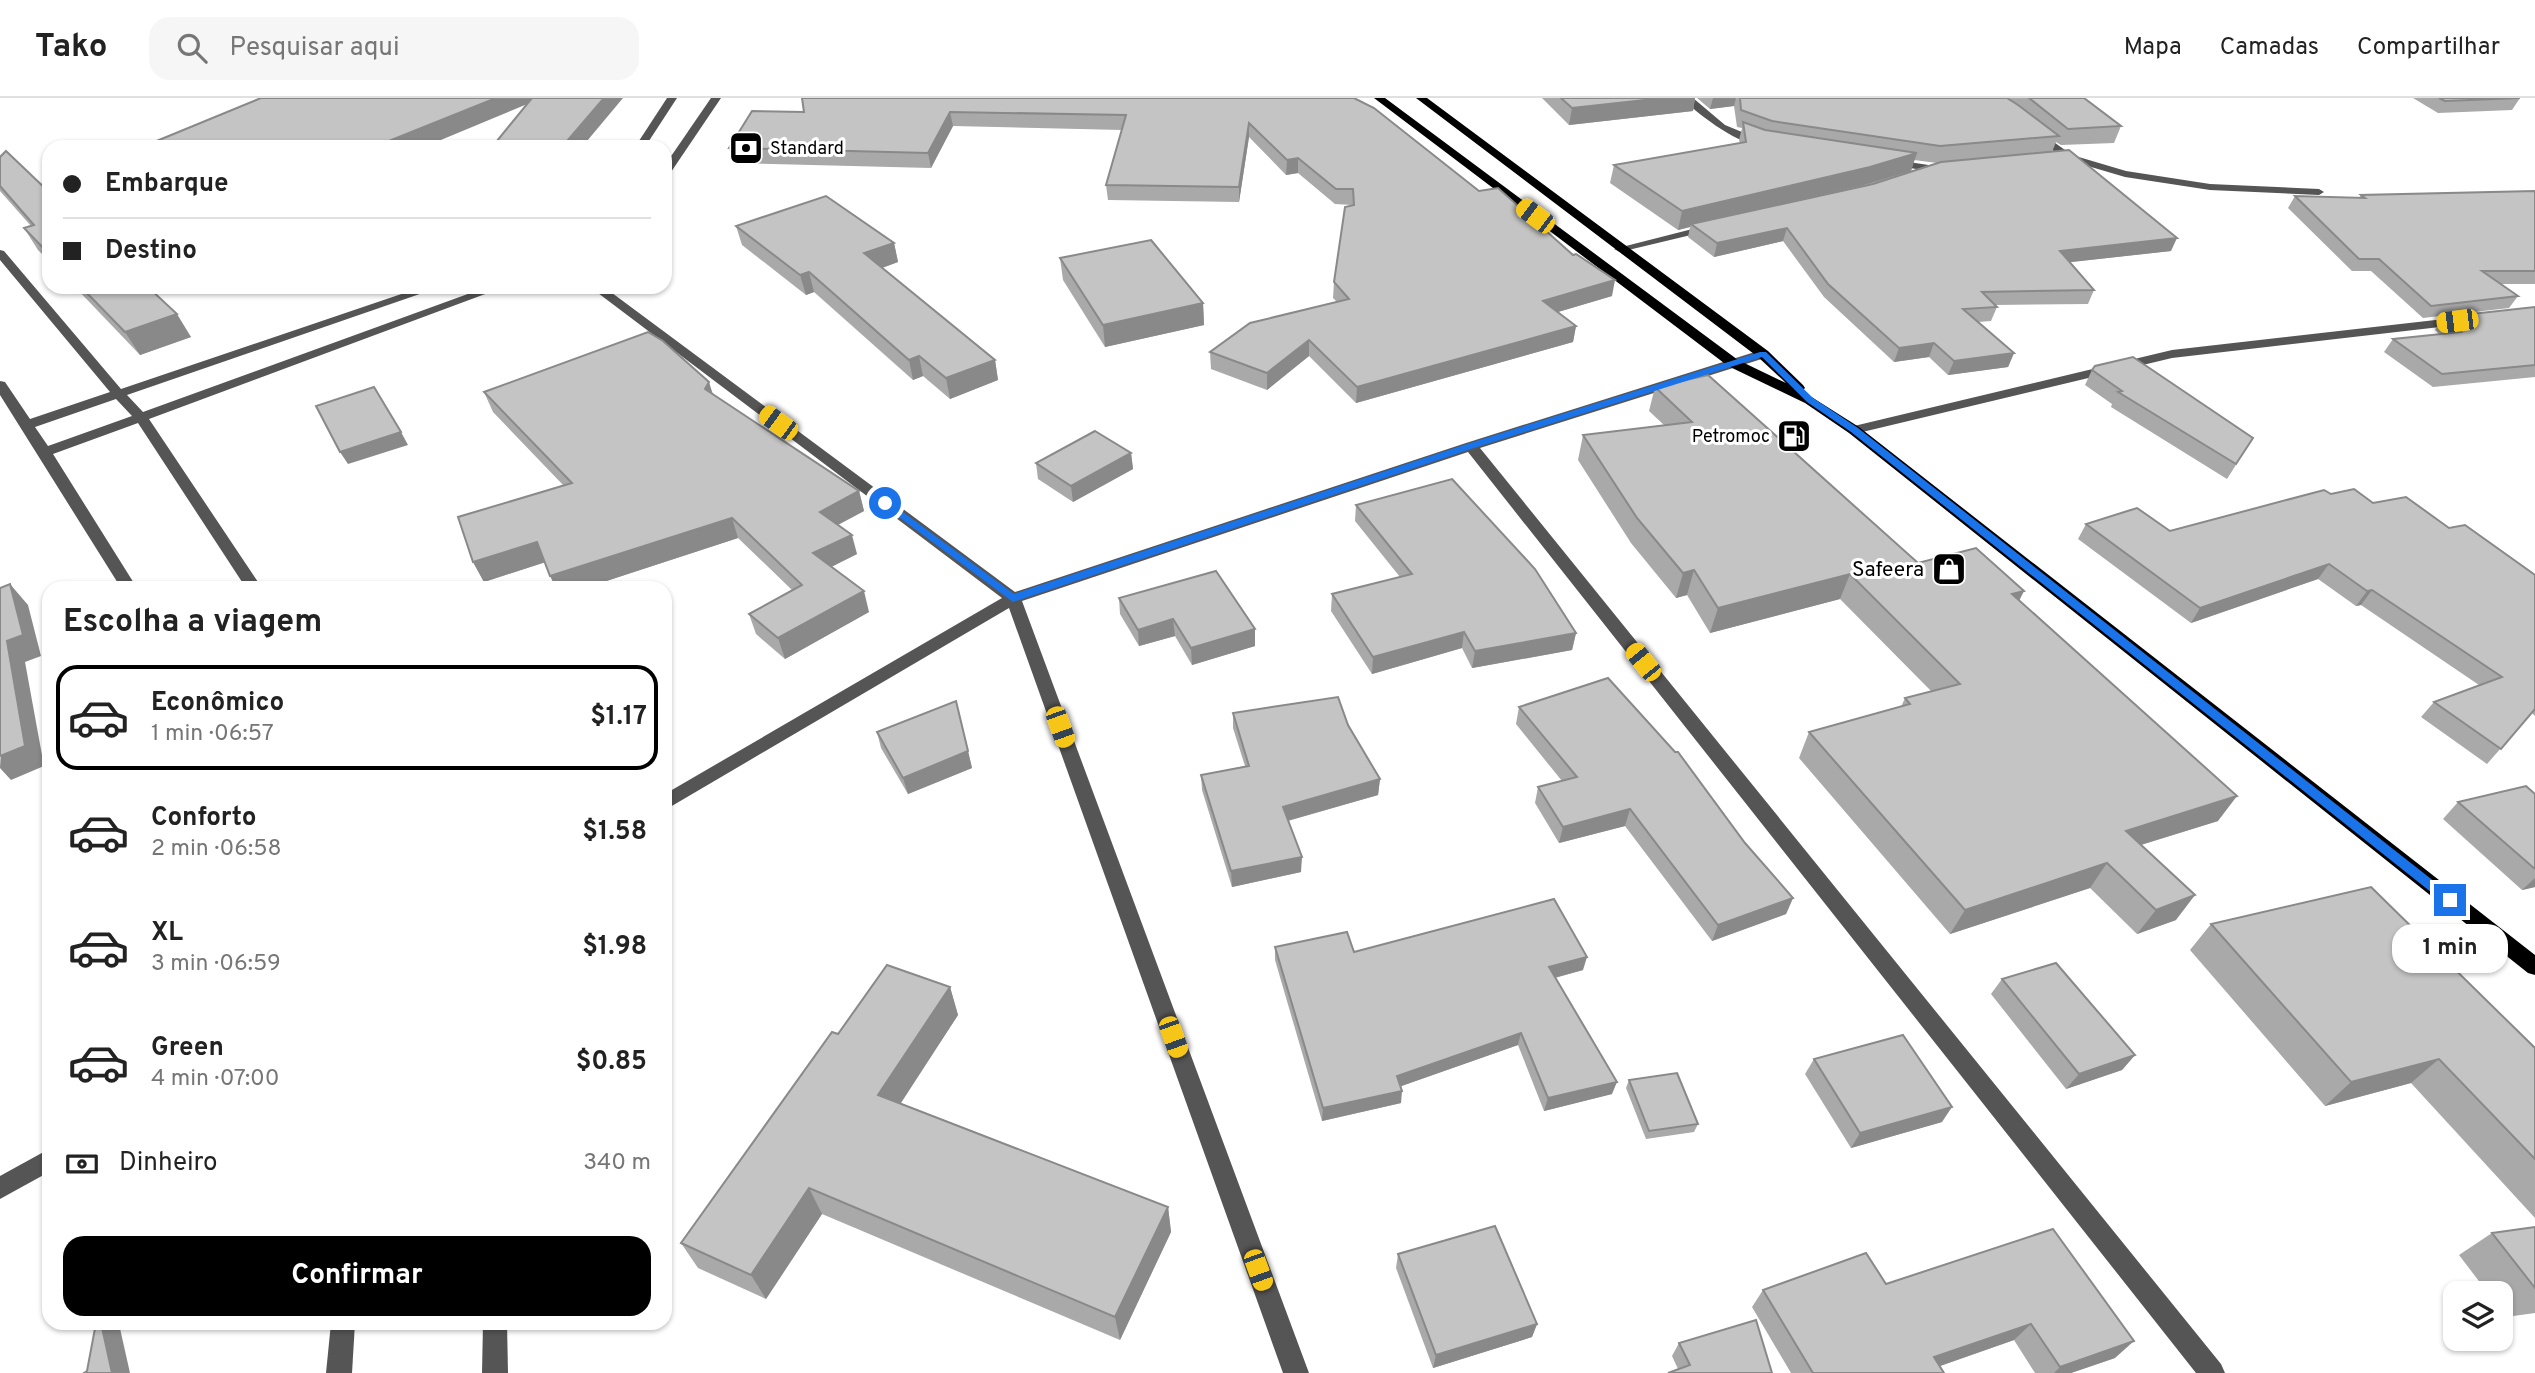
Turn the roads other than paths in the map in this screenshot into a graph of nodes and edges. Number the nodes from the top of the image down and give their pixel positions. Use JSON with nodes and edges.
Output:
{"nodes":[{"id":1,"x":672,"y":98,"type":"edge"},
{"id":2,"x":716,"y":98,"type":"edge"},
{"id":3,"x":1379,"y":98,"type":"edge"},
{"id":4,"x":1421,"y":98,"type":"edge"},
{"id":5,"x":1687,"y":98,"type":"edge"},
{"id":6,"x":2027,"y":125,"type":"edge"},
{"id":7,"x":645,"y":140,"type":"edge"},
{"id":8,"x":1778,"y":145,"type":"edge"},
{"id":9,"x":2068,"y":157,"type":"junction"},
{"id":10,"x":2054,"y":158,"type":"edge"},
{"id":11,"x":1882,"y":161,"type":"edge"},
{"id":12,"x":672,"y":163,"type":"edge"},
{"id":13,"x":1948,"y":167,"type":"edge"},
{"id":14,"x":1935,"y":169,"type":"junction"},
{"id":15,"x":1908,"y":178,"type":"edge"},
{"id":16,"x":2319,"y":192,"type":"dead end"},
{"id":17,"x":1725,"y":224,"type":"edge"},
{"id":18,"x":1620,"y":249,"type":"junction"},
{"id":19,"x":0,"y":253,"type":"edge"},
{"id":20,"x":413,"y":294,"type":"edge"},
{"id":21,"x":479,"y":294,"type":"edge"},
{"id":22,"x":605,"y":294,"type":"edge"},
{"id":23,"x":2481,"y":318,"type":"edge"},
{"id":24,"x":1763,"y":354,"type":"junction"},
{"id":25,"x":1733,"y":363,"type":"junction"},
{"id":26,"x":0,"y":385,"type":"edge"},
{"id":27,"x":119,"y":395,"type":"junction"},
{"id":28,"x":1810,"y":400,"type":"junction"},
{"id":29,"x":142,"y":418,"type":"junction"},
{"id":30,"x":26,"y":425,"type":"junction"},
{"id":31,"x":1854,"y":430,"type":"junction"},
{"id":32,"x":1471,"y":446,"type":"junction"},
{"id":33,"x":45,"y":452,"type":"junction"},
{"id":34,"x":124,"y":581,"type":"edge"},
{"id":35,"x":249,"y":581,"type":"edge"},
{"id":36,"x":1013,"y":598,"type":"junction"},
{"id":37,"x":672,"y":799,"type":"edge"},
{"id":38,"x":2535,"y":967,"type":"edge"},
{"id":39,"x":42,"y":1164,"type":"edge"},
{"id":40,"x":0,"y":1188,"type":"edge"},
{"id":41,"x":342,"y":1330,"type":"edge"},
{"id":42,"x":495,"y":1330,"type":"edge"},
{"id":43,"x":339,"y":1373,"type":"edge"},
{"id":44,"x":495,"y":1373,"type":"edge"},
{"id":45,"x":1296,"y":1373,"type":"edge"},
{"id":46,"x":2212,"y":1373,"type":"edge"}],
"edges":[{"from":1,"to":7,"type":"street"},
{"from":2,"to":12,"type":"street"},
{"from":3,"to":25,"type":"main road"},
{"from":4,"to":18,"type":"main road"},
{"from":5,"to":8,"type":"street"},
{"from":6,"to":9,"type":"street"},
{"from":9,"to":10,"type":"street"},
{"from":9,"to":16,"type":"street"},
{"from":11,"to":14,"type":"street"},
{"from":13,"to":14,"type":"street"},
{"from":14,"to":15,"type":"street"},
{"from":17,"to":18,"type":"street"},
{"from":18,"to":24,"type":"main road"},
{"from":19,"to":27,"type":"street"},
{"from":20,"to":27,"type":"street"},
{"from":21,"to":29,"type":"street"},
{"from":22,"to":36,"type":"street"},
{"from":23,"to":31,"type":"street"},
{"from":24,"to":25,"type":"street"},
{"from":24,"to":28,"type":"main road"},
{"from":25,"to":28,"type":"main road"},
{"from":25,"to":32,"type":"street"},
{"from":26,"to":30,"type":"street"},
{"from":27,"to":29,"type":"street"},
{"from":27,"to":30,"type":"street"},
{"from":28,"to":31,"type":"main road"},
{"from":29,"to":33,"type":"street"},
{"from":29,"to":35,"type":"street"},
{"from":30,"to":33,"type":"street"},
{"from":31,"to":38,"type":"main road"},
{"from":32,"to":36,"type":"street"},
{"from":32,"to":46,"type":"street"},
{"from":33,"to":34,"type":"street"},
{"from":36,"to":37,"type":"street"},
{"from":36,"to":45,"type":"street"},
{"from":39,"to":40,"type":"street"},
{"from":41,"to":43,"type":"street"},
{"from":42,"to":44,"type":"street"}]}
